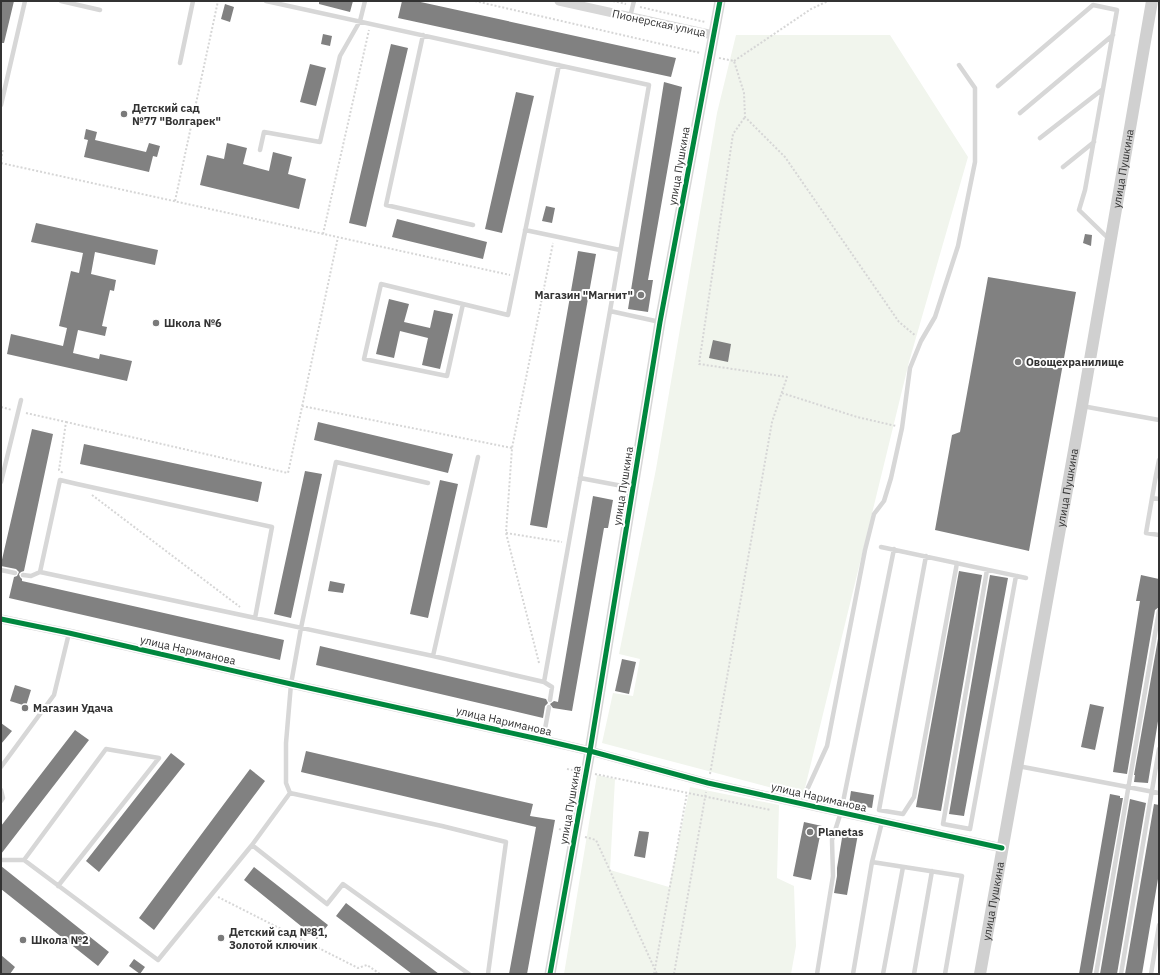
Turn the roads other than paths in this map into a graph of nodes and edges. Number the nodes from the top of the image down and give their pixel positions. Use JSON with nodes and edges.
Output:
{"nodes":[{"id":1,"x":25,"y":1,"type":"edge"},
{"id":2,"x":61,"y":1,"type":"edge"},
{"id":3,"x":193,"y":1,"type":"edge"},
{"id":4,"x":266,"y":1,"type":"edge"},
{"id":5,"x":365,"y":1,"type":"edge"},
{"id":6,"x":559,"y":1,"type":"edge"},
{"id":7,"x":720,"y":1,"type":"edge"},
{"id":8,"x":1152,"y":1,"type":"edge"},
{"id":9,"x":1159,"y":2,"type":"edge"},
{"id":10,"x":633,"y":3,"type":"edge"},
{"id":11,"x":100,"y":10,"type":"dead end"},
{"id":12,"x":630,"y":17,"type":"junction"},
{"id":13,"x":360,"y":21,"type":"junction"},
{"id":14,"x":423,"y":35,"type":"junction"},
{"id":15,"x":713,"y":35,"type":"junction"},
{"id":16,"x":1113,"y":35,"type":"junction"},
{"id":17,"x":180,"y":63,"type":"dead end"},
{"id":18,"x":959,"y":65,"type":"dead end"},
{"id":19,"x":559,"y":66,"type":"junction"},
{"id":20,"x":998,"y":86,"type":"dead end"},
{"id":21,"x":1103,"y":89,"type":"junction"},
{"id":22,"x":1,"y":104,"type":"edge"},
{"id":23,"x":1020,"y":113,"type":"dead end"},
{"id":24,"x":1040,"y":138,"type":"dead end"},
{"id":25,"x":1094,"y":142,"type":"junction"},
{"id":26,"x":260,"y":150,"type":"dead end"},
{"id":27,"x":1063,"y":166,"type":"dead end"},
{"id":28,"x":473,"y":225,"type":"dead end"},
{"id":29,"x":525,"y":230,"type":"junction"},
{"id":30,"x":1110,"y":240,"type":"junction"},
{"id":31,"x":620,"y":250,"type":"junction"},
{"id":32,"x":463,"y":304,"type":"junction"},
{"id":33,"x":610,"y":311,"type":"junction"},
{"id":34,"x":660,"y":322,"type":"junction"},
{"id":35,"x":21,"y":400,"type":"dead end"},
{"id":36,"x":1082,"y":406,"type":"junction"},
{"id":37,"x":1159,"y":420,"type":"edge"},
{"id":38,"x":478,"y":457,"type":"dead end"},
{"id":39,"x":1159,"y":460,"type":"edge"},
{"id":40,"x":1158,"y":476,"type":"edge"},
{"id":41,"x":580,"y":478,"type":"junction"},
{"id":42,"x":1,"y":482,"type":"edge"},
{"id":43,"x":428,"y":483,"type":"dead end"},
{"id":44,"x":633,"y":488,"type":"junction"},
{"id":45,"x":1152,"y":498,"type":"junction"},
{"id":46,"x":1159,"y":499,"type":"edge"},
{"id":47,"x":1159,"y":535,"type":"edge"},
{"id":48,"x":881,"y":547,"type":"dead end"},
{"id":49,"x":894,"y":550,"type":"junction"},
{"id":50,"x":926,"y":556,"type":"junction"},
{"id":51,"x":957,"y":563,"type":"junction"},
{"id":52,"x":1,"y":570,"type":"edge"},
{"id":53,"x":987,"y":570,"type":"junction"},
{"id":54,"x":40,"y":572,"type":"junction"},
{"id":55,"x":15,"y":573,"type":"dead end"},
{"id":56,"x":23,"y":575,"type":"dead end"},
{"id":57,"x":1016,"y":576,"type":"junction"},
{"id":58,"x":1026,"y":578,"type":"dead end"},
{"id":59,"x":1159,"y":611,"type":"edge"},
{"id":60,"x":255,"y":618,"type":"junction"},
{"id":61,"x":1,"y":619,"type":"edge"},
{"id":62,"x":301,"y":628,"type":"junction"},
{"id":63,"x":69,"y":633,"type":"junction"},
{"id":64,"x":433,"y":656,"type":"junction"},
{"id":65,"x":544,"y":682,"type":"junction"},
{"id":66,"x":291,"y":684,"type":"junction"},
{"id":67,"x":550,"y":700,"type":"dead end"},
{"id":68,"x":549,"y":707,"type":"dead end"},
{"id":69,"x":543,"y":740,"type":"junction"},
{"id":70,"x":1159,"y":749,"type":"edge"},
{"id":71,"x":590,"y":751,"type":"junction"},
{"id":72,"x":1018,"y":766,"type":"junction"},
{"id":73,"x":1,"y":767,"type":"edge"},
{"id":74,"x":1128,"y":787,"type":"junction"},
{"id":75,"x":1,"y":790,"type":"edge"},
{"id":76,"x":1152,"y":792,"type":"junction"},
{"id":77,"x":290,"y":793,"type":"junction"},
{"id":78,"x":1159,"y":793,"type":"edge"},
{"id":79,"x":1,"y":801,"type":"edge"},
{"id":80,"x":801,"y":803,"type":"junction"},
{"id":81,"x":841,"y":812,"type":"junction"},
{"id":82,"x":903,"y":814,"type":"junction"},
{"id":83,"x":882,"y":822,"type":"junction"},
{"id":84,"x":900,"y":826,"type":"junction"},
{"id":85,"x":252,"y":845,"type":"junction"},
{"id":86,"x":1002,"y":848,"type":"junction"},
{"id":87,"x":1,"y":860,"type":"edge"},
{"id":88,"x":24,"y":860,"type":"junction"},
{"id":89,"x":872,"y":862,"type":"junction"},
{"id":90,"x":903,"y":866,"type":"junction"},
{"id":91,"x":932,"y":871,"type":"junction"},
{"id":92,"x":58,"y":886,"type":"junction"},
{"id":93,"x":1159,"y":925,"type":"edge"},
{"id":94,"x":469,"y":974,"type":"edge"},
{"id":95,"x":488,"y":974,"type":"edge"},
{"id":96,"x":550,"y":974,"type":"edge"},
{"id":97,"x":817,"y":974,"type":"edge"},
{"id":98,"x":853,"y":974,"type":"edge"},
{"id":99,"x":883,"y":974,"type":"edge"},
{"id":100,"x":914,"y":974,"type":"edge"},
{"id":101,"x":946,"y":974,"type":"edge"},
{"id":102,"x":980,"y":974,"type":"edge"},
{"id":103,"x":1096,"y":974,"type":"edge"},
{"id":104,"x":1122,"y":974,"type":"edge"},
{"id":105,"x":1151,"y":974,"type":"edge"}],
"edges":[{"from":1,"to":22,"type":"lane"},
{"from":2,"to":11,"type":"lane"},
{"from":3,"to":17,"type":"lane"},
{"from":4,"to":13,"type":"lane"},
{"from":5,"to":13,"type":"lane"},
{"from":6,"to":12,"type":"street","name":"Пионерская улица"},
{"from":7,"to":15,"type":"street","name":"улица Пушкина"},
{"from":8,"to":9,"type":"lane"},
{"from":8,"to":30,"type":"main road","name":"улица Пушкина"},
{"from":10,"to":12,"type":"lane"},
{"from":12,"to":15,"type":"street","name":"Пионерская улица"},
{"from":13,"to":14,"type":"lane"},
{"from":13,"to":26,"type":"lane"},
{"from":14,"to":19,"type":"lane"},
{"from":14,"to":28,"type":"lane"},
{"from":15,"to":34,"type":"street","name":"улица Пушкина"},
{"from":16,"to":20,"type":"lane"},
{"from":16,"to":21,"type":"lane"},
{"from":16,"to":23,"type":"lane"},
{"from":18,"to":80,"type":"lane"},
{"from":19,"to":29,"type":"lane"},
{"from":19,"to":31,"type":"lane"},
{"from":21,"to":24,"type":"lane"},
{"from":21,"to":25,"type":"lane"},
{"from":25,"to":27,"type":"lane"},
{"from":25,"to":30,"type":"lane"},
{"from":29,"to":31,"type":"lane"},
{"from":29,"to":32,"type":"lane"},
{"from":30,"to":36,"type":"main road","name":"улица Пушкина"},
{"from":31,"to":33,"type":"lane"},
{"from":32,"to":32,"type":"lane"},
{"from":33,"to":34,"type":"lane"},
{"from":33,"to":41,"type":"lane"},
{"from":34,"to":44,"type":"street","name":"улица Пушкина"},
{"from":35,"to":42,"type":"lane"},
{"from":36,"to":37,"type":"lane"},
{"from":36,"to":72,"type":"main road","name":"улица Пушкина"},
{"from":38,"to":64,"type":"lane"},
{"from":39,"to":40,"type":"lane"},
{"from":40,"to":45,"type":"lane"},
{"from":41,"to":44,"type":"lane"},
{"from":41,"to":65,"type":"lane"},
{"from":43,"to":62,"type":"lane"},
{"from":44,"to":71,"type":"street","name":"улица Пушкина"},
{"from":45,"to":46,"type":"lane"},
{"from":45,"to":47,"type":"lane"},
{"from":48,"to":49,"type":"lane"},
{"from":49,"to":50,"type":"lane"},
{"from":49,"to":81,"type":"lane"},
{"from":50,"to":51,"type":"lane"},
{"from":50,"to":82,"type":"lane"},
{"from":51,"to":53,"type":"lane"},
{"from":51,"to":82,"type":"lane"},
{"from":52,"to":55,"type":"lane"},
{"from":53,"to":57,"type":"lane"},
{"from":53,"to":57,"type":"lane"},
{"from":54,"to":56,"type":"lane"},
{"from":54,"to":60,"type":"lane"},
{"from":54,"to":60,"type":"lane"},
{"from":57,"to":58,"type":"lane"},
{"from":59,"to":74,"type":"lane"},
{"from":60,"to":62,"type":"lane"},
{"from":61,"to":63,"type":"street","name":"улица Нариманова"},
{"from":62,"to":64,"type":"lane"},
{"from":62,"to":66,"type":"lane"},
{"from":63,"to":66,"type":"street","name":"улица Нариманова"},
{"from":63,"to":73,"type":"lane"},
{"from":64,"to":65,"type":"lane"},
{"from":65,"to":67,"type":"lane"},
{"from":66,"to":69,"type":"street","name":"улица Нариманова"},
{"from":66,"to":77,"type":"lane"},
{"from":68,"to":69,"type":"lane"},
{"from":69,"to":71,"type":"street","name":"улица Нариманова"},
{"from":70,"to":76,"type":"lane"},
{"from":71,"to":80,"type":"street","name":"улица Нариманова"},
{"from":71,"to":96,"type":"street","name":"улица Пушкина"},
{"from":72,"to":74,"type":"lane"},
{"from":72,"to":86,"type":"main road","name":"улица Пушкина"},
{"from":74,"to":76,"type":"lane"},
{"from":74,"to":103,"type":"lane"},
{"from":75,"to":79,"type":"lane"},
{"from":76,"to":78,"type":"lane"},
{"from":76,"to":104,"type":"lane"},
{"from":77,"to":85,"type":"lane"},
{"from":77,"to":95,"type":"lane"},
{"from":80,"to":81,"type":"street","name":"улица Нариманова"},
{"from":81,"to":83,"type":"street","name":"улица Нариманова"},
{"from":81,"to":97,"type":"lane"},
{"from":82,"to":84,"type":"lane"},
{"from":83,"to":84,"type":"street","name":"улица Нариманова"},
{"from":83,"to":89,"type":"lane"},
{"from":84,"to":86,"type":"street","name":"улица Нариманова"},
{"from":85,"to":92,"type":"lane"},
{"from":85,"to":94,"type":"lane"},
{"from":86,"to":102,"type":"main road","name":"улица Пушкина"},
{"from":87,"to":88,"type":"lane"},
{"from":88,"to":92,"type":"lane"},
{"from":88,"to":92,"type":"lane"},
{"from":89,"to":90,"type":"lane"},
{"from":89,"to":98,"type":"lane"},
{"from":90,"to":91,"type":"lane"},
{"from":90,"to":99,"type":"lane"},
{"from":91,"to":100,"type":"lane"},
{"from":91,"to":101,"type":"lane"},
{"from":93,"to":105,"type":"lane"}]}
